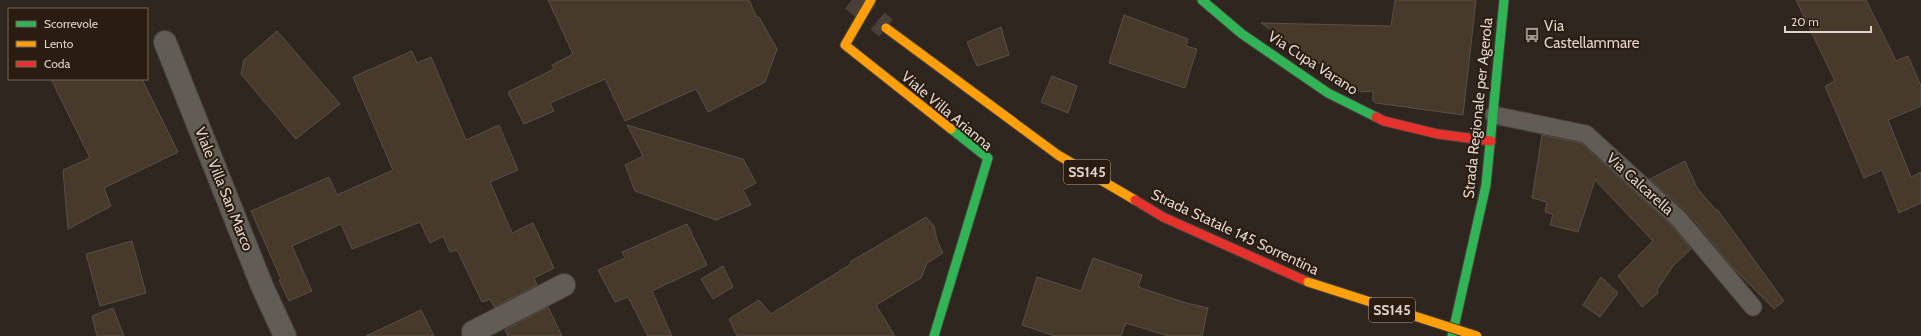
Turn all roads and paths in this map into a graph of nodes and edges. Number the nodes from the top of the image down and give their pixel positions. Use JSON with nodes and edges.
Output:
{"nodes":[{"id":1,"x":871,"y":0,"type":"edge"},
{"id":2,"x":1202,"y":0,"type":"edge"},
{"id":3,"x":1504,"y":0,"type":"edge"},
{"id":4,"x":886,"y":28,"type":"tunnel mouth"},
{"id":5,"x":165,"y":42,"type":"dead end"},
{"id":6,"x":1494,"y":115,"type":"junction"},
{"id":7,"x":1491,"y":141,"type":"junction"},
{"id":8,"x":564,"y":285,"type":"dead end"},
{"id":9,"x":1753,"y":307,"type":"dead end"},
{"id":10,"x":285,"y":336,"type":"edge"},
{"id":11,"x":475,"y":336,"type":"edge"},
{"id":12,"x":934,"y":336,"type":"edge"},
{"id":13,"x":1452,"y":336,"type":"edge"},
{"id":14,"x":1477,"y":336,"type":"edge"}],
"edges":[{"from":1,"to":12,"type":"main road","name":"Viale Villa Arianna"},
{"from":2,"to":7,"type":"main road","name":"Via Cupa Varano"},
{"from":3,"to":6,"type":"main road","name":"Strada Regionale per Agerola"},
{"from":4,"to":14,"type":"main road","name":"Strada Statale 145 Sorrentina","number":"SS145","bridge":true},
{"from":5,"to":10,"type":"street","name":"Viale Villa San Marco"},
{"from":6,"to":7,"type":"main road","name":"Strada Regionale per Agerola"},
{"from":6,"to":9,"type":"lane","name":"Via Calcarella"},
{"from":7,"to":13,"type":"main road","name":"Strada Regionale per Agerola"},
{"from":8,"to":11,"type":"street"}]}
